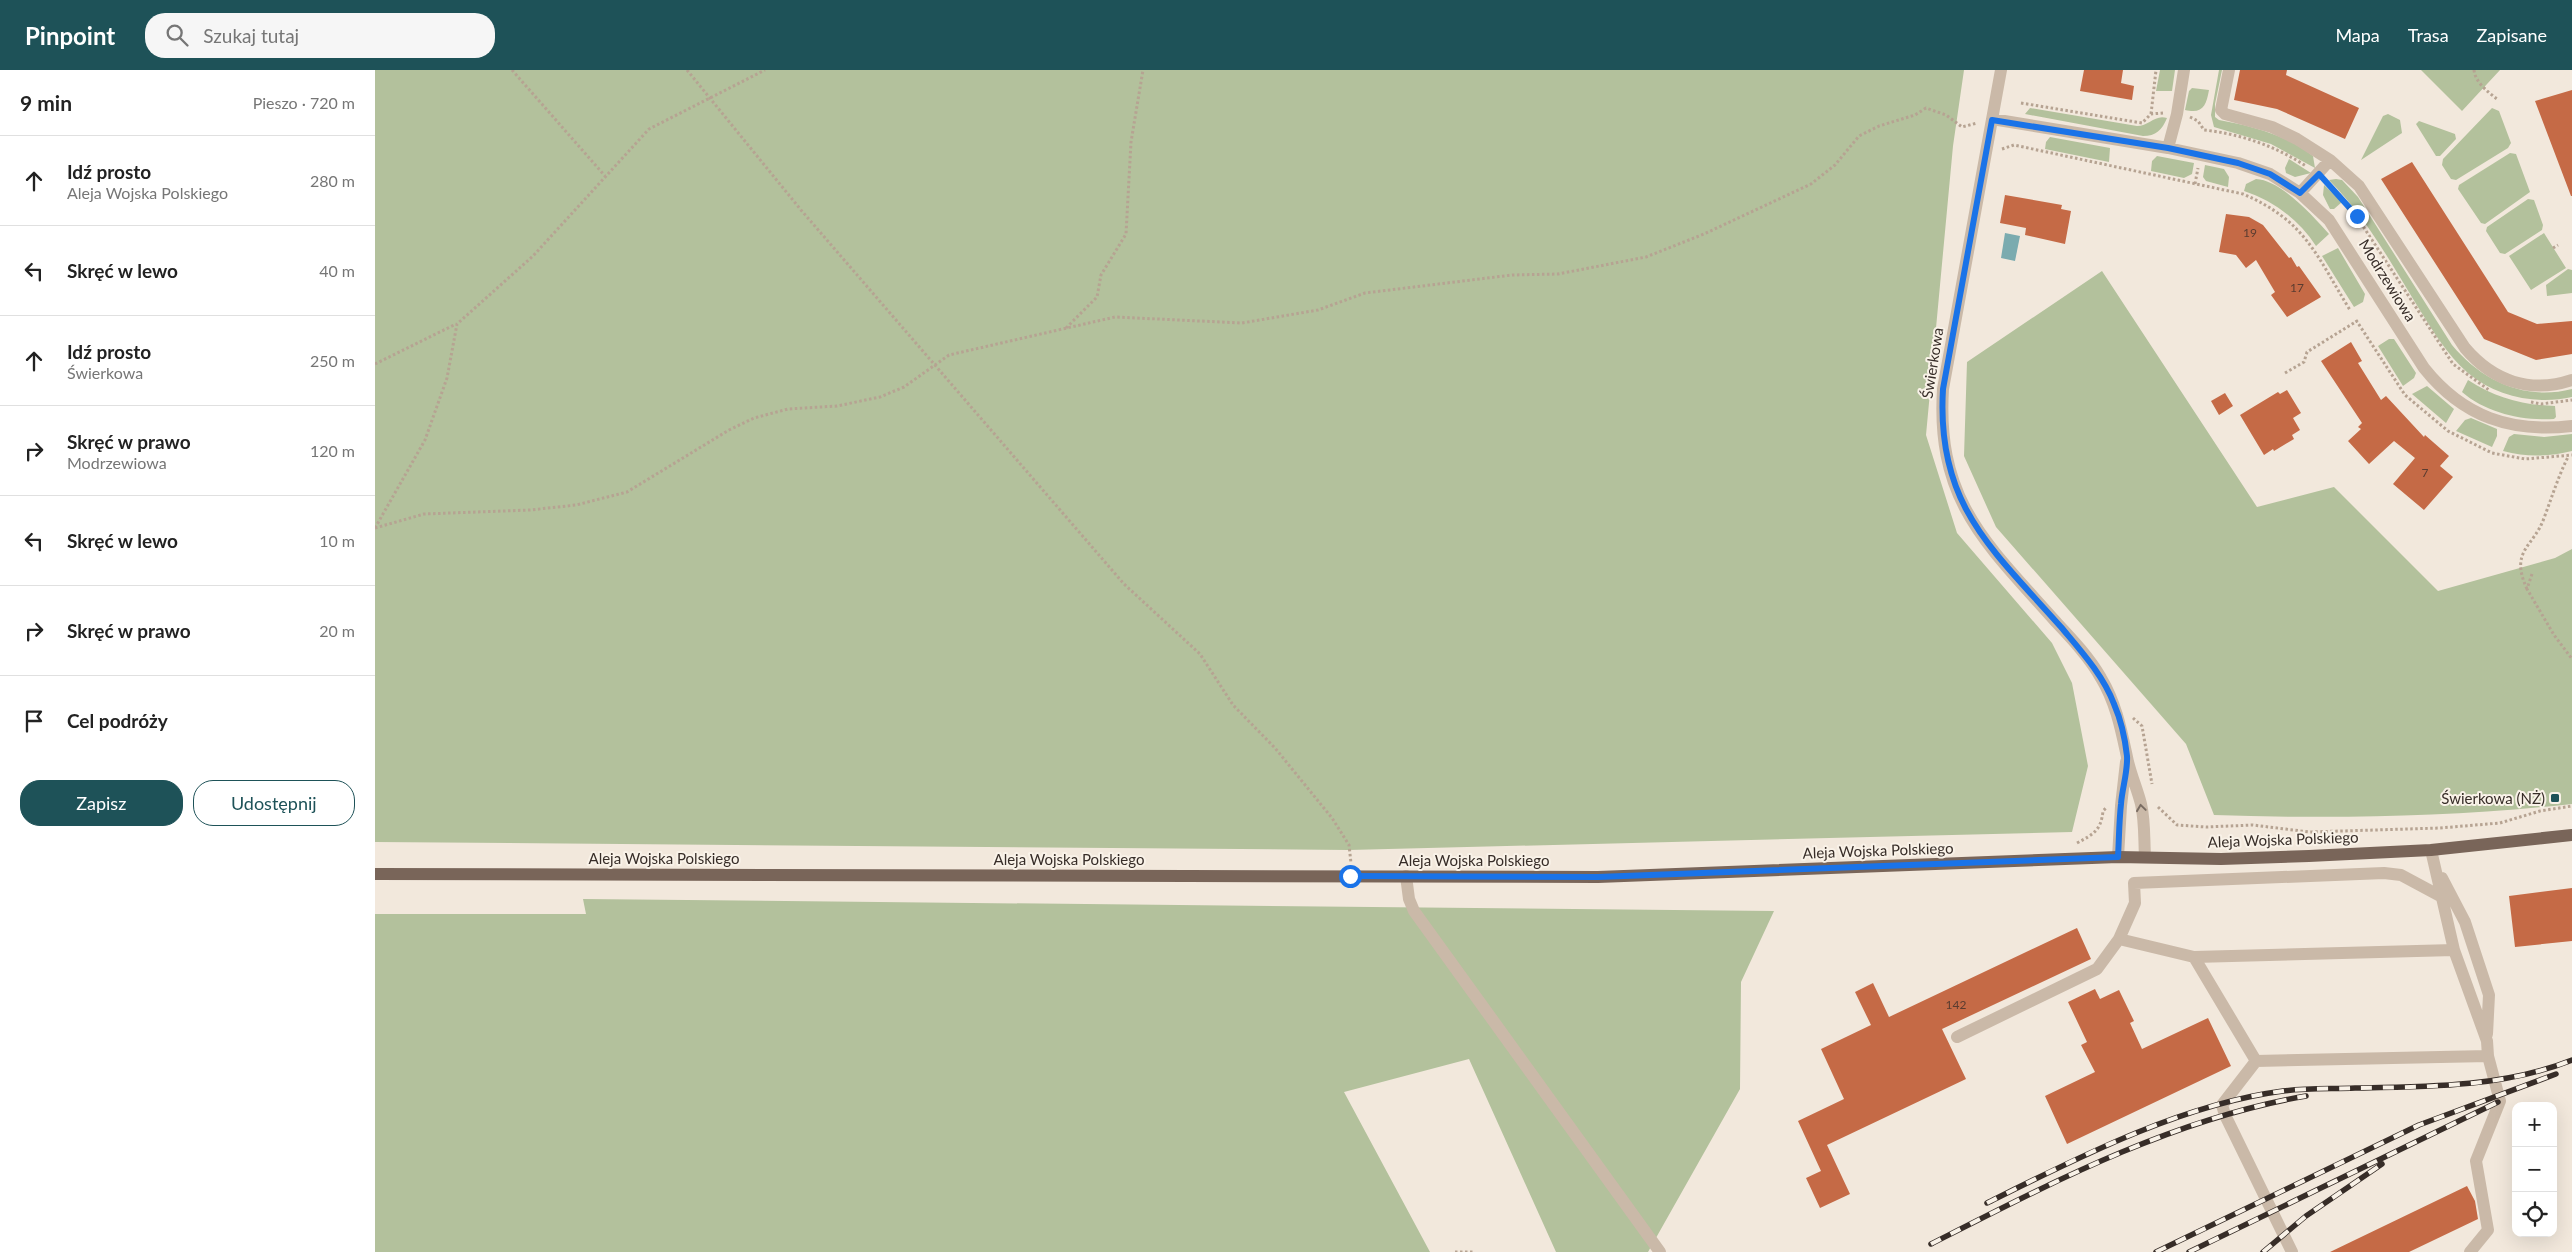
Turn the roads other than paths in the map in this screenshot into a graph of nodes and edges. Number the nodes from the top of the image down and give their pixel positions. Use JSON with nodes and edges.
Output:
{"nodes":[{"id":1,"x":2001,"y":70,"type":"edge"},
{"id":2,"x":2184,"y":70,"type":"edge"},
{"id":3,"x":2229,"y":70,"type":"edge"},
{"id":4,"x":1992,"y":120,"type":"junction"},
{"id":5,"x":2168,"y":148,"type":"junction"},
{"id":6,"x":2331,"y":160,"type":"junction"},
{"id":7,"x":2300,"y":193,"type":"junction"},
{"id":8,"x":2572,"y":380,"type":"edge"},
{"id":9,"x":2572,"y":426,"type":"edge"},
{"id":10,"x":2127,"y":758,"type":"junction"},
{"id":11,"x":2572,"y":835,"type":"edge"},
{"id":12,"x":2431,"y":850,"type":"junction"},
{"id":13,"x":2118,"y":857,"type":"junction"},
{"id":14,"x":2145,"y":857,"type":"junction"},
{"id":15,"x":2437,"y":870,"type":"junction"},
{"id":16,"x":375,"y":874,"type":"edge"},
{"id":17,"x":1406,"y":876,"type":"junction"},
{"id":18,"x":2442,"y":897,"type":"junction"},
{"id":19,"x":2119,"y":939,"type":"junction"},
{"id":20,"x":2454,"y":950,"type":"junction"},
{"id":21,"x":2194,"y":957,"type":"junction"},
{"id":22,"x":1957,"y":1037,"type":"dead end"},
{"id":23,"x":2487,"y":1041,"type":"junction"},
{"id":24,"x":2488,"y":1056,"type":"junction"},
{"id":25,"x":2256,"y":1061,"type":"junction"},
{"id":26,"x":1660,"y":1252,"type":"edge"},
{"id":27,"x":2292,"y":1252,"type":"edge"},
{"id":28,"x":2469,"y":1252,"type":"edge"}],
"edges":[{"from":1,"to":4,"type":"street","name":"Świerkowa"},
{"from":2,"to":5,"type":"street"},
{"from":3,"to":6,"type":"street"},
{"from":4,"to":5,"type":"street","name":"Modrzewiowa"},
{"from":4,"to":10,"type":"street","name":"Świerkowa"},
{"from":5,"to":7,"type":"street","name":"Modrzewiowa"},
{"from":6,"to":7,"type":"street"},
{"from":6,"to":8,"type":"street"},
{"from":7,"to":9,"type":"street","name":"Modrzewiowa"},
{"from":10,"to":13,"type":"street"},
{"from":14,"to":10,"type":"street","one_way":true},
{"from":11,"to":12,"type":"main road","name":"Aleja Wojska Polskiego"},
{"from":12,"to":14,"type":"main road","name":"Aleja Wojska Polskiego"},
{"from":12,"to":15,"type":"street"},
{"from":13,"to":14,"type":"main road","name":"Aleja Wojska Polskiego"},
{"from":13,"to":17,"type":"main road","name":"Aleja Wojska Polskiego"},
{"from":15,"to":18,"type":"street"},
{"from":15,"to":23,"type":"street"},
{"from":16,"to":17,"type":"main road","name":"Aleja Wojska Polskiego"},
{"from":17,"to":26,"type":"street"},
{"from":18,"to":19,"type":"street"},
{"from":18,"to":20,"type":"street"},
{"from":19,"to":21,"type":"street"},
{"from":19,"to":22,"type":"street"},
{"from":20,"to":21,"type":"street"},
{"from":20,"to":23,"type":"street"},
{"from":21,"to":25,"type":"street"},
{"from":23,"to":24,"type":"street"},
{"from":24,"to":25,"type":"street"},
{"from":24,"to":28,"type":"street"},
{"from":25,"to":27,"type":"street"}]}
